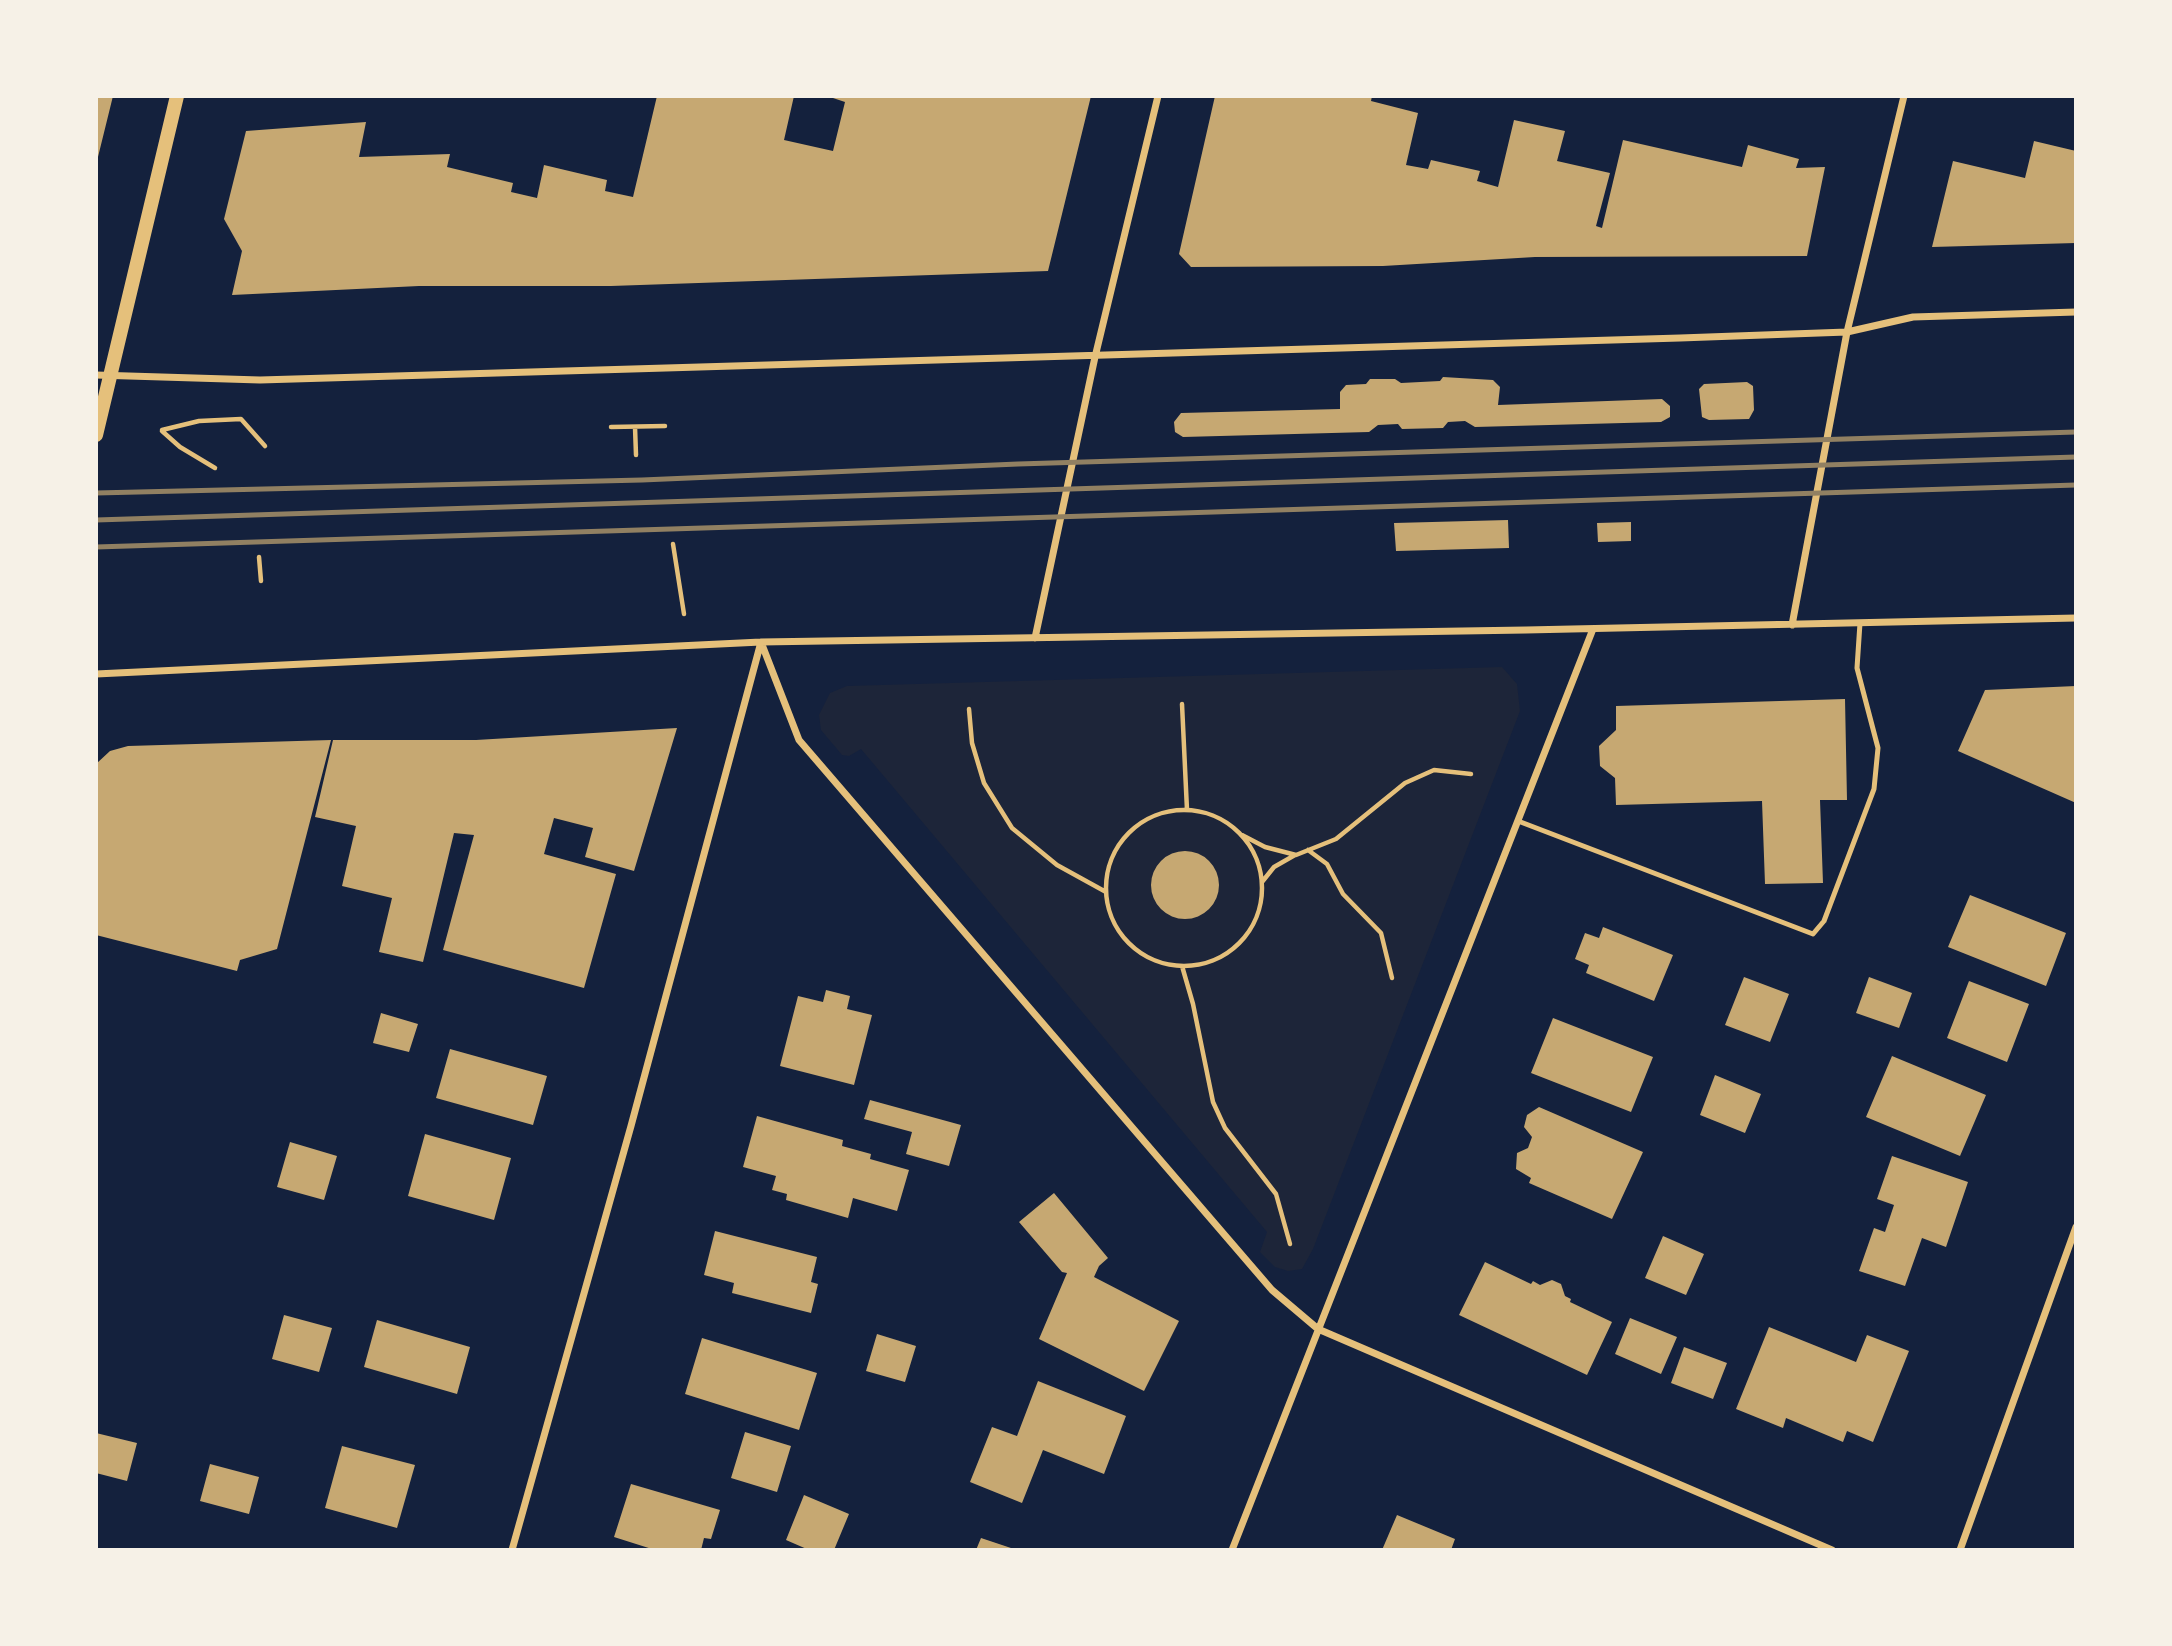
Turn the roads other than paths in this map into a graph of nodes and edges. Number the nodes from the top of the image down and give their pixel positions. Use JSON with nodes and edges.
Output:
{"nodes":[{"id":1,"x":177,"y":96,"type":"edge"},
{"id":2,"x":1158,"y":96,"type":"edge"},
{"id":3,"x":1904,"y":96,"type":"edge"},
{"id":4,"x":2076,"y":312,"type":"edge"},
{"id":5,"x":1847,"y":332,"type":"junction"},
{"id":6,"x":1095,"y":357,"type":"junction"},
{"id":7,"x":103,"y":375,"type":"edge"},
{"id":8,"x":96,"y":435,"type":"edge"},
{"id":9,"x":2076,"y":618,"type":"edge"},
{"id":10,"x":1860,"y":623,"type":"junction"},
{"id":11,"x":1792,"y":625,"type":"junction"},
{"id":12,"x":1593,"y":629,"type":"junction"},
{"id":13,"x":1035,"y":638,"type":"junction"},
{"id":14,"x":761,"y":642,"type":"junction"},
{"id":15,"x":96,"y":674,"type":"edge"},
{"id":16,"x":1518,"y":821,"type":"junction"},
{"id":17,"x":2076,"y":1227,"type":"edge"},
{"id":18,"x":1318,"y":1329,"type":"junction"},
{"id":19,"x":512,"y":1550,"type":"edge"},
{"id":20,"x":1232,"y":1550,"type":"edge"},
{"id":21,"x":1832,"y":1550,"type":"edge"},
{"id":22,"x":1960,"y":1550,"type":"edge"}],
"edges":[{"from":1,"to":7,"type":"main road"},
{"from":2,"to":6,"type":"street"},
{"from":3,"to":5,"type":"street"},
{"from":4,"to":5,"type":"street"},
{"from":5,"to":6,"type":"street"},
{"from":5,"to":11,"type":"street"},
{"from":6,"to":7,"type":"street"},
{"from":6,"to":13,"type":"street"},
{"from":7,"to":8,"type":"main road"},
{"from":9,"to":10,"type":"street"},
{"from":10,"to":11,"type":"street"},
{"from":10,"to":16,"type":"lane"},
{"from":11,"to":12,"type":"street"},
{"from":12,"to":13,"type":"street"},
{"from":12,"to":16,"type":"street"},
{"from":13,"to":14,"type":"street"},
{"from":14,"to":15,"type":"street"},
{"from":14,"to":18,"type":"street"},
{"from":14,"to":19,"type":"street"},
{"from":16,"to":18,"type":"street"},
{"from":17,"to":22,"type":"street"},
{"from":18,"to":20,"type":"street"},
{"from":18,"to":21,"type":"street"}]}
